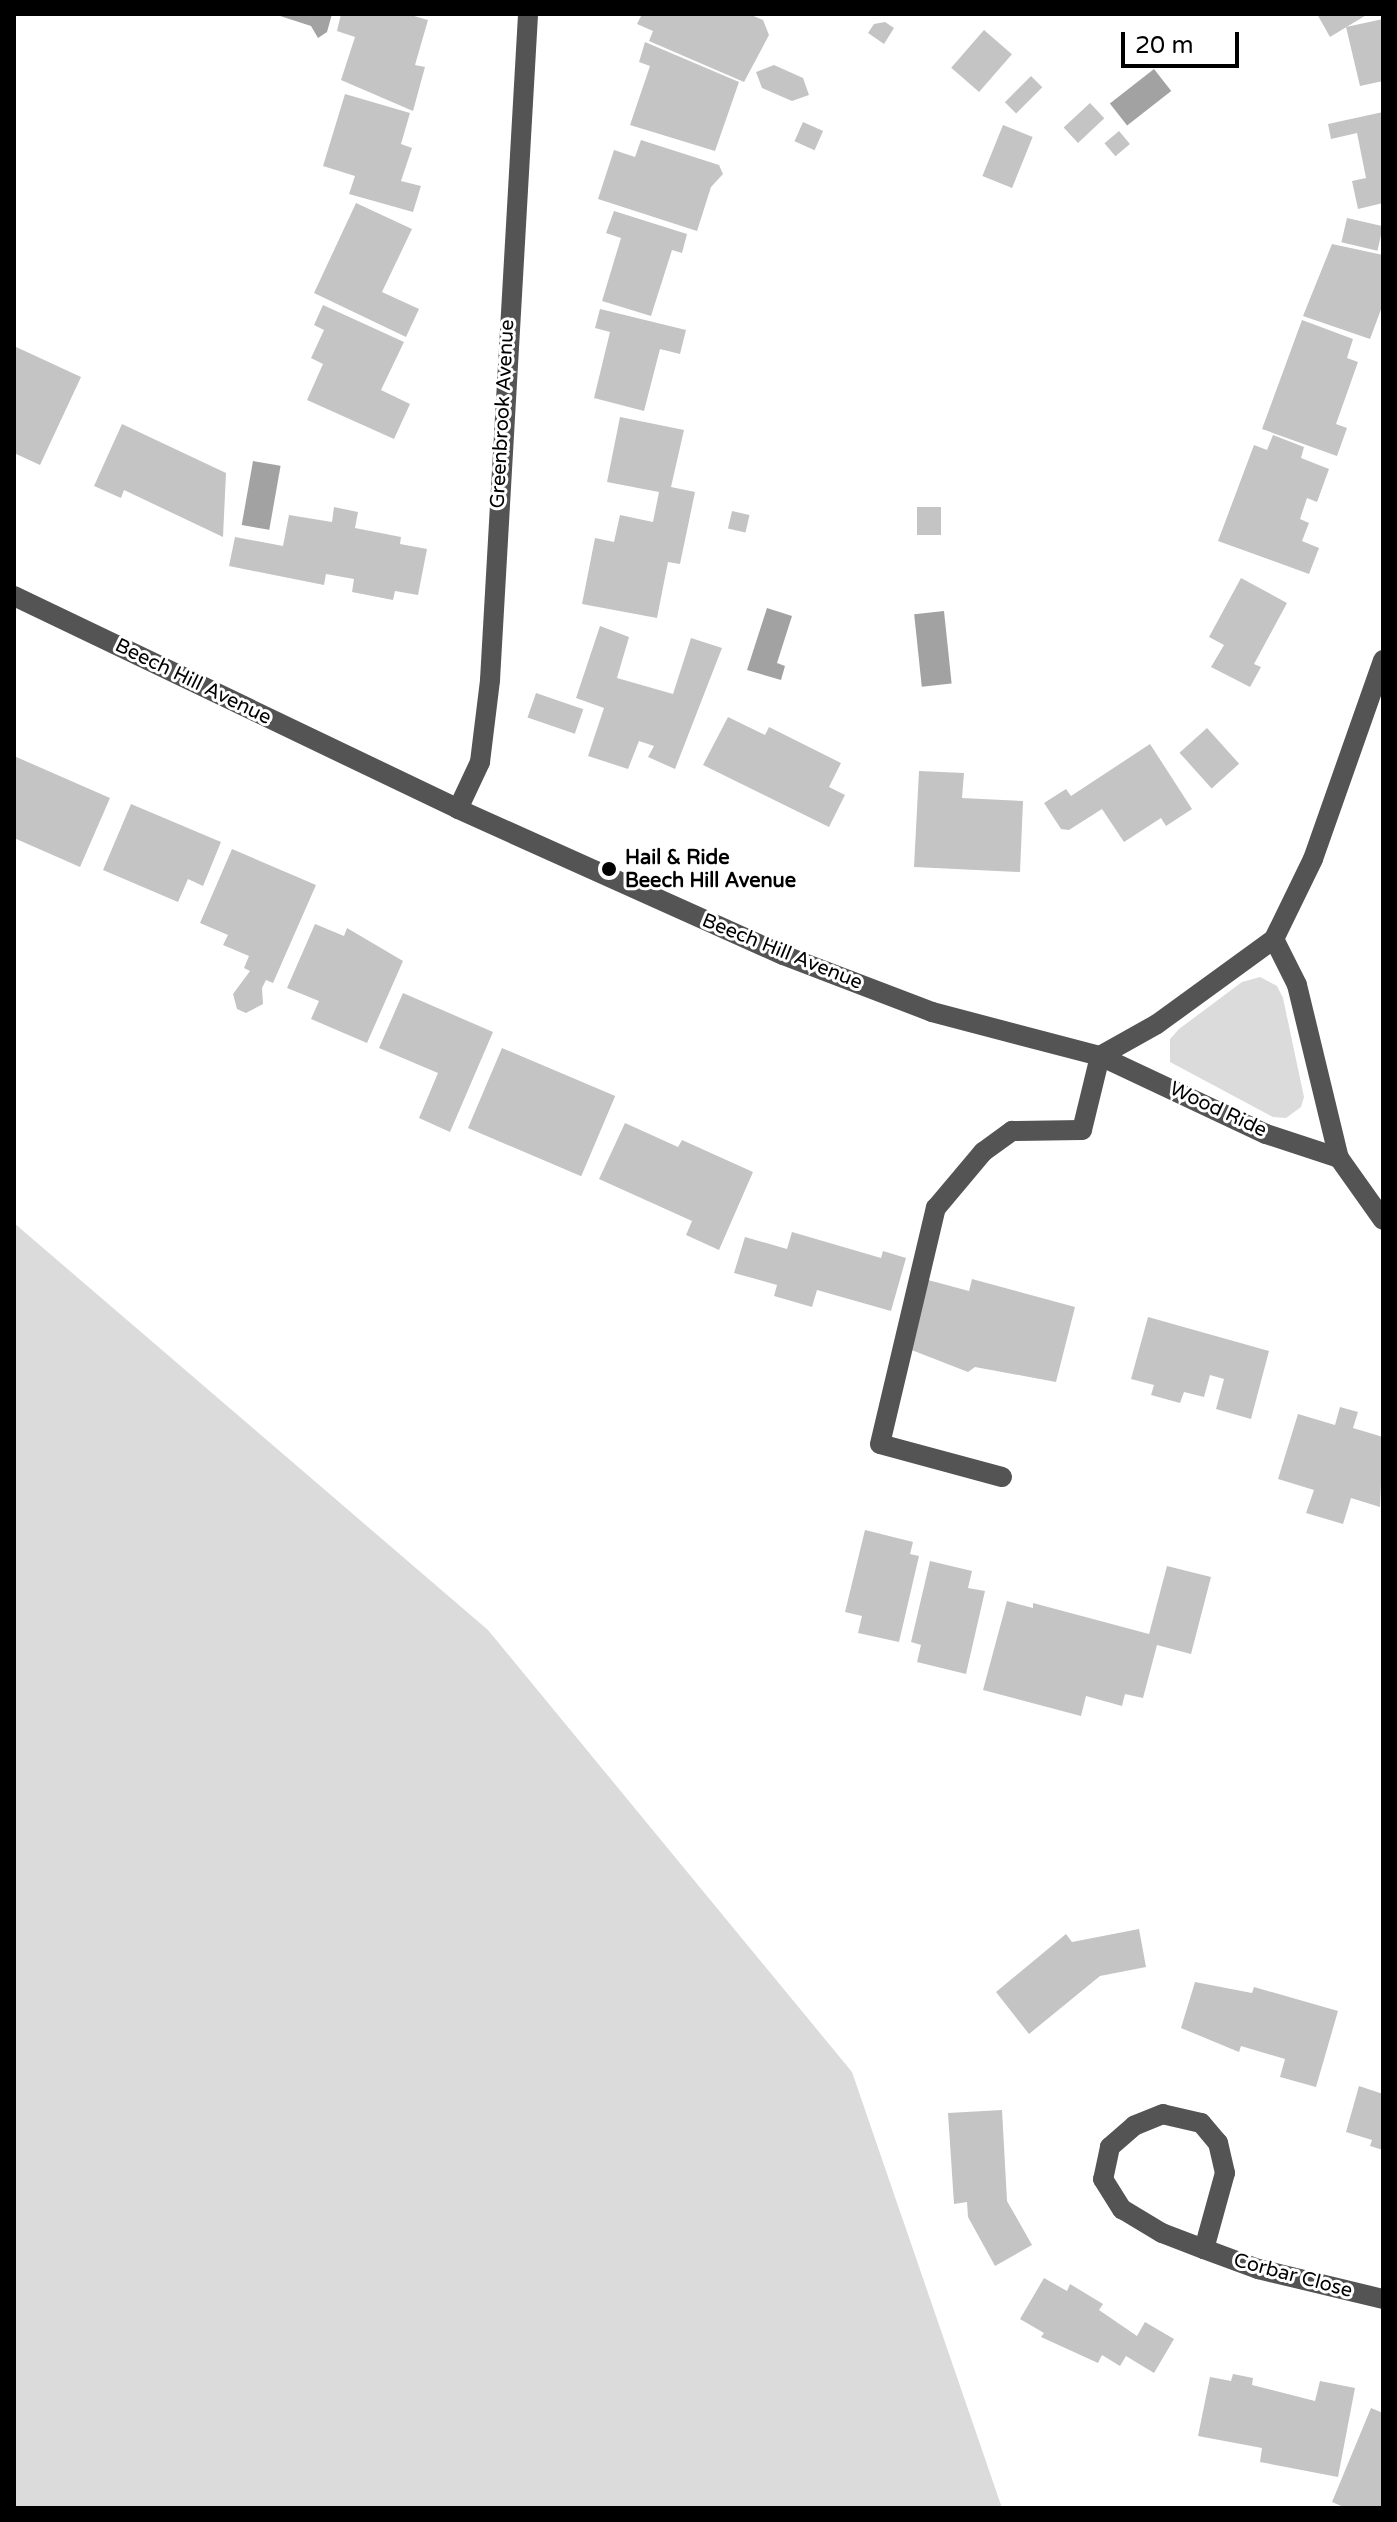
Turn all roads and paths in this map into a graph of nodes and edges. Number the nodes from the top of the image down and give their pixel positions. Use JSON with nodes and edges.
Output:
{"nodes":[{"id":1,"x":528,"y":14,"type":"edge"},
{"id":2,"x":14,"y":596,"type":"edge"},
{"id":3,"x":1383,"y":660,"type":"edge"},
{"id":4,"x":458,"y":809,"type":"junction"},
{"id":5,"x":1274,"y":939,"type":"junction"},
{"id":6,"x":1100,"y":1056,"type":"junction"},
{"id":7,"x":1339,"y":1158,"type":"junction"},
{"id":8,"x":1383,"y":1220,"type":"edge"},
{"id":9,"x":1002,"y":1477,"type":"dead end"},
{"id":10,"x":1204,"y":2249,"type":"junction"},
{"id":11,"x":1383,"y":2299,"type":"edge"}],
"edges":[{"from":1,"to":4,"type":"street","name":"Greenbrook Avenue"},
{"from":2,"to":4,"type":"street","name":"Beech Hill Avenue"},
{"from":3,"to":5,"type":"street"},
{"from":4,"to":6,"type":"street","name":"Beech Hill Avenue"},
{"from":5,"to":6,"type":"street"},
{"from":5,"to":7,"type":"street"},
{"from":6,"to":7,"type":"street","name":"Wood Ride"},
{"from":6,"to":9,"type":"street"},
{"from":7,"to":8,"type":"street"},
{"from":10,"to":10,"type":"street","name":"Corbar Close"},
{"from":10,"to":11,"type":"street","name":"Corbar Close"}]}
